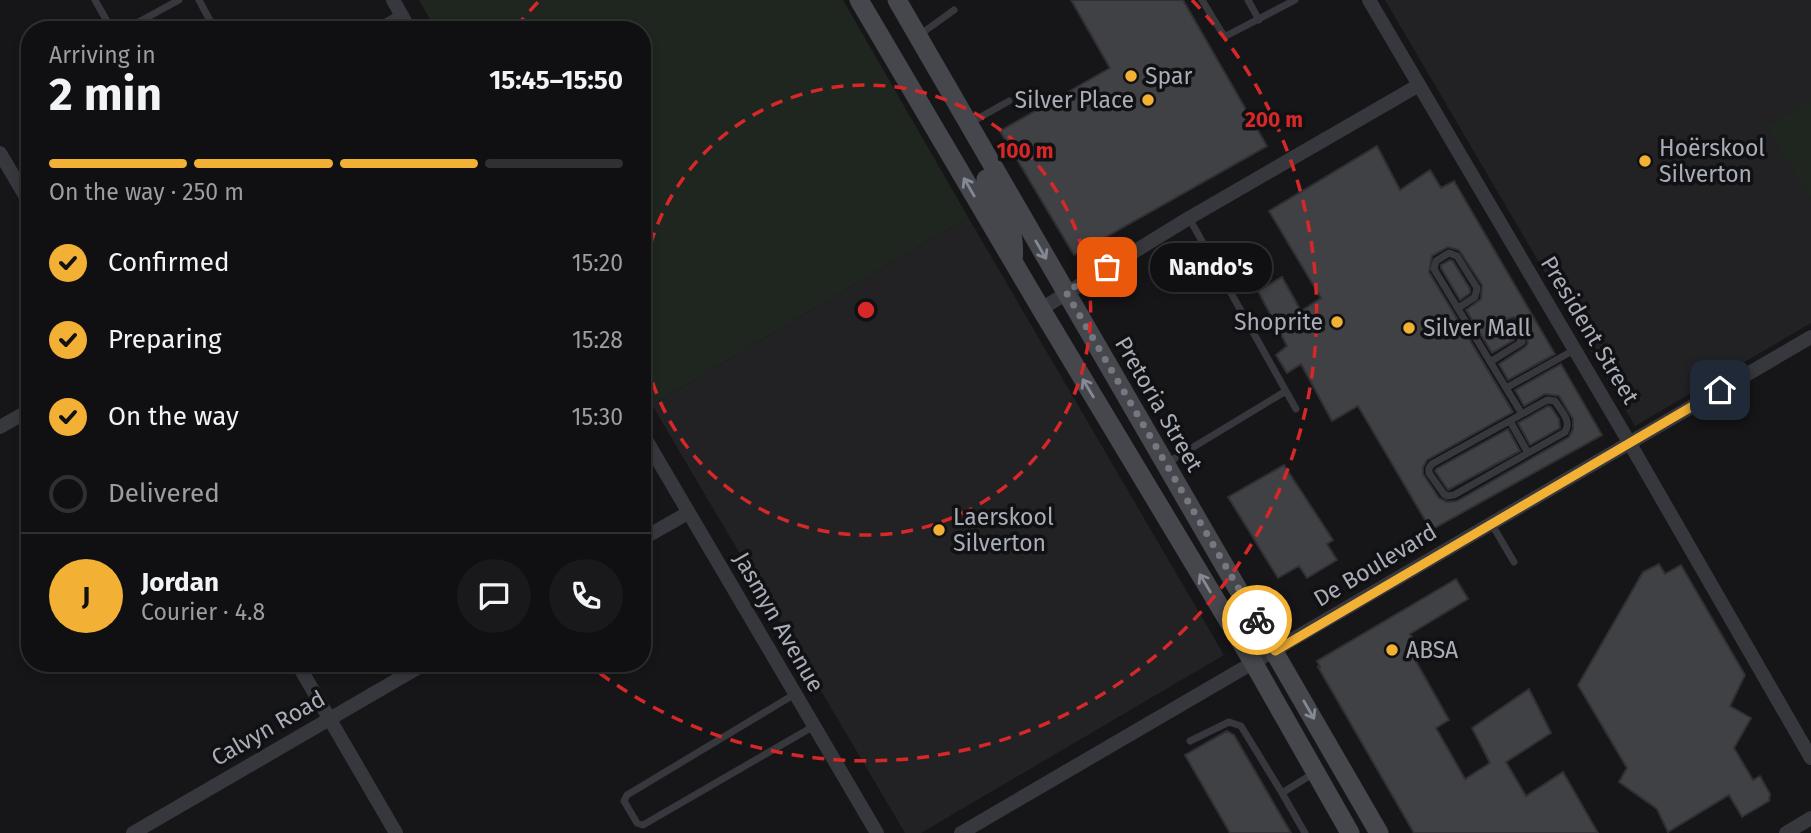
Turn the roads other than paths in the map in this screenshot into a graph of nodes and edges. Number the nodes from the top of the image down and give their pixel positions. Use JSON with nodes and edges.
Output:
{"nodes":[{"id":1,"x":95,"y":0,"type":"edge"},
{"id":2,"x":180,"y":0,"type":"edge"},
{"id":3,"x":199,"y":0,"type":"edge"},
{"id":4,"x":859,"y":0,"type":"edge"},
{"id":5,"x":897,"y":0,"type":"edge"},
{"id":6,"x":1202,"y":0,"type":"edge"},
{"id":7,"x":1248,"y":0,"type":"edge"},
{"id":8,"x":1369,"y":0,"type":"edge"},
{"id":9,"x":1292,"y":1,"type":"edge"},
{"id":10,"x":397,"y":7,"type":"edge"},
{"id":11,"x":954,"y":10,"type":"dead end"},
{"id":12,"x":1259,"y":20,"type":"junction"},
{"id":13,"x":107,"y":21,"type":"edge"},
{"id":14,"x":145,"y":21,"type":"edge"},
{"id":15,"x":210,"y":21,"type":"edge"},
{"id":16,"x":382,"y":21,"type":"edge"},
{"id":17,"x":918,"y":37,"type":"junction"},
{"id":18,"x":1419,"y":85,"type":"junction"},
{"id":19,"x":1009,"y":101,"type":"dead end"},
{"id":20,"x":968,"y":124,"type":"junction"},
{"id":21,"x":0,"y":153,"type":"edge"},
{"id":22,"x":21,"y":181,"type":"edge"},
{"id":23,"x":1189,"y":218,"type":"junction"},
{"id":24,"x":1013,"y":262,"type":"junction"},
{"id":25,"x":1066,"y":292,"type":"junction"},
{"id":26,"x":1041,"y":309,"type":"junction"},
{"id":27,"x":1458,"y":309,"type":"junction"},
{"id":28,"x":1513,"y":323,"type":"dead end"},
{"id":29,"x":1811,"y":337,"type":"edge"},
{"id":30,"x":1574,"y":350,"type":"junction"},
{"id":31,"x":1490,"y":362,"type":"junction"},
{"id":32,"x":1506,"y":388,"type":"junction"},
{"id":33,"x":1286,"y":391,"type":"junction"},
{"id":34,"x":1296,"y":409,"type":"dead end"},
{"id":35,"x":1522,"y":414,"type":"junction"},
{"id":36,"x":21,"y":415,"type":"edge"},
{"id":37,"x":1510,"y":421,"type":"junction"},
{"id":38,"x":0,"y":427,"type":"edge"},
{"id":39,"x":1629,"y":442,"type":"junction"},
{"id":40,"x":651,"y":449,"type":"edge"},
{"id":41,"x":1528,"y":453,"type":"junction"},
{"id":42,"x":1166,"y":463,"type":"junction"},
{"id":43,"x":688,"y":513,"type":"junction"},
{"id":44,"x":1491,"y":523,"type":"junction"},
{"id":45,"x":651,"y":534,"type":"edge"},
{"id":46,"x":1514,"y":562,"type":"dead end"},
{"id":47,"x":1275,"y":651,"type":"junction"},
{"id":48,"x":1253,"y":662,"type":"junction"},
{"id":49,"x":302,"y":672,"type":"edge"},
{"id":50,"x":410,"y":672,"type":"edge"},
{"id":51,"x":795,"y":694,"type":"junction"},
{"id":52,"x":330,"y":718,"type":"junction"},
{"id":53,"x":814,"y":726,"type":"junction"},
{"id":54,"x":1190,"y":741,"type":"dead end"},
{"id":55,"x":1811,"y":758,"type":"edge"},
{"id":56,"x":1314,"y":773,"type":"junction"},
{"id":57,"x":1282,"y":793,"type":"junction"},
{"id":58,"x":1811,"y":818,"type":"edge"},
{"id":59,"x":133,"y":833,"type":"edge"},
{"id":60,"x":396,"y":833,"type":"edge"},
{"id":61,"x":877,"y":833,"type":"edge"},
{"id":62,"x":961,"y":833,"type":"edge"},
{"id":63,"x":1305,"y":833,"type":"edge"},
{"id":64,"x":1350,"y":833,"type":"edge"},
{"id":65,"x":1379,"y":833,"type":"edge"},
{"id":66,"x":1786,"y":833,"type":"edge"}],
"edges":[{"from":1,"to":13,"type":"lane"},
{"from":2,"to":14,"type":"lane"},
{"from":3,"to":15,"type":"lane"},
{"from":24,"to":4,"type":"main road","one_way":true},
{"from":5,"to":17,"type":"main road","name":"Pretoria Street"},
{"from":6,"to":12,"type":"lane"},
{"from":7,"to":12,"type":"lane"},
{"from":8,"to":18,"type":"street","name":"President Street"},
{"from":9,"to":12,"type":"lane"},
{"from":10,"to":16,"type":"lane"},
{"from":11,"to":17,"type":"lane"},
{"from":17,"to":20,"type":"main road","name":"Pretoria Street"},
{"from":17,"to":24,"type":"main road"},
{"from":18,"to":23,"type":"street"},
{"from":18,"to":30,"type":"street","name":"President Street"},
{"from":19,"to":20,"type":"lane"},
{"from":20,"to":25,"type":"main road","name":"Pretoria Street","one_way":true},
{"from":21,"to":22,"type":"street"},
{"from":23,"to":25,"type":"street"},
{"from":23,"to":33,"type":"lane"},
{"from":24,"to":26,"type":"main road"},
{"from":25,"to":26,"type":"street"},
{"from":25,"to":42,"type":"main road","name":"Pretoria Street"},
{"from":48,"to":26,"type":"main road","one_way":true},
{"from":27,"to":27,"type":"lane"},
{"from":27,"to":31,"type":"lane"},
{"from":28,"to":31,"type":"lane"},
{"from":29,"to":39,"type":"street","name":"De Boulevard"},
{"from":30,"to":32,"type":"lane"},
{"from":30,"to":39,"type":"street","name":"President Street"},
{"from":31,"to":32,"type":"lane"},
{"from":32,"to":35,"type":"lane"},
{"from":33,"to":34,"type":"lane"},
{"from":33,"to":42,"type":"lane"},
{"from":35,"to":37,"type":"lane"},
{"from":35,"to":41,"type":"lane"},
{"from":36,"to":38,"type":"street"},
{"from":37,"to":41,"type":"lane"},
{"from":37,"to":41,"type":"lane"},
{"from":39,"to":44,"type":"street","name":"De Boulevard"},
{"from":39,"to":55,"type":"street","name":"President Street"},
{"from":40,"to":43,"type":"street","name":"Jasmyn Avenue"},
{"from":42,"to":47,"type":"main road","name":"Pretoria Street"},
{"from":43,"to":45,"type":"street"},
{"from":43,"to":51,"type":"street","name":"Jasmyn Avenue"},
{"from":44,"to":46,"type":"lane"},
{"from":44,"to":47,"type":"street","name":"De Boulevard"},
{"from":47,"to":48,"type":"street","name":"De Boulevard"},
{"from":47,"to":65,"type":"main road","name":"Pretoria Street","one_way":true},
{"from":48,"to":56,"type":"main road"},
{"from":48,"to":62,"type":"street","name":"De Boulevard"},
{"from":49,"to":52,"type":"street"},
{"from":50,"to":52,"type":"street","name":"Calvyn Road"},
{"from":51,"to":53,"type":"street","name":"Jasmyn Avenue"},
{"from":51,"to":53,"type":"lane"},
{"from":52,"to":59,"type":"street","name":"Calvyn Road"},
{"from":52,"to":60,"type":"street"},
{"from":53,"to":61,"type":"street","name":"Jasmyn Avenue"},
{"from":54,"to":57,"type":"lane"},
{"from":56,"to":57,"type":"lane"},
{"from":56,"to":64,"type":"main road"},
{"from":57,"to":63,"type":"lane"},
{"from":58,"to":66,"type":"street"}]}
